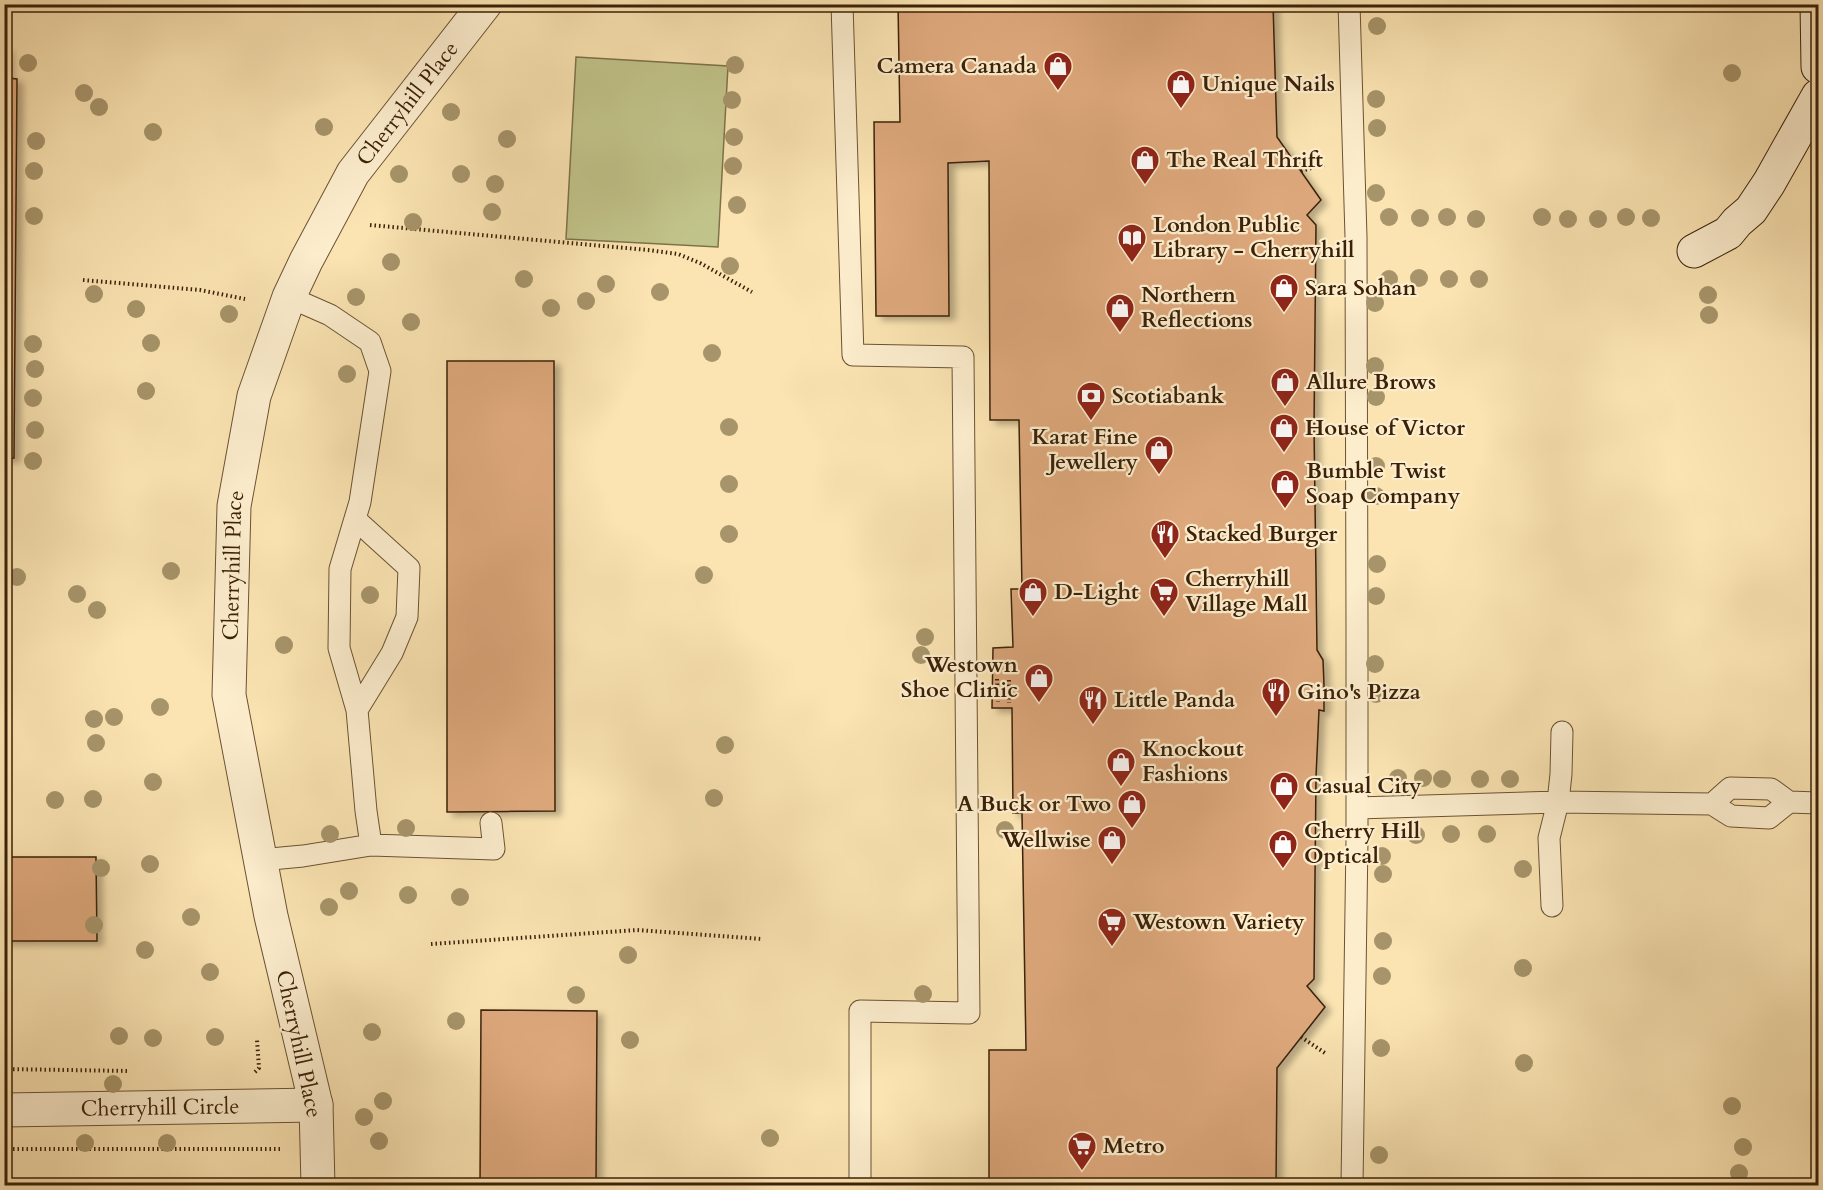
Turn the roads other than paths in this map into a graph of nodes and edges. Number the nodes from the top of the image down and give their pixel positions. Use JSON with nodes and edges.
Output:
{"nodes":[{"id":1,"x":485,"y":4,"type":"edge"},
{"id":2,"x":842,"y":4,"type":"edge"},
{"id":3,"x":1349,"y":4,"type":"edge"},
{"id":4,"x":1817,"y":4,"type":"edge"},
{"id":5,"x":1818,"y":67,"type":"edge"},
{"id":6,"x":1818,"y":96,"type":"edge"},
{"id":7,"x":1694,"y":251,"type":"dead end"},
{"id":8,"x":290,"y":297,"type":"junction"},
{"id":9,"x":355,"y":519,"type":"junction"},
{"id":10,"x":357,"y":710,"type":"junction"},
{"id":11,"x":1562,"y":732,"type":"dead end"},
{"id":12,"x":1558,"y":802,"type":"junction"},
{"id":13,"x":1789,"y":802,"type":"junction"},
{"id":14,"x":1818,"y":803,"type":"edge"},
{"id":15,"x":1712,"y":804,"type":"junction"},
{"id":16,"x":1357,"y":808,"type":"junction"},
{"id":17,"x":491,"y":823,"type":"dead end"},
{"id":18,"x":371,"y":845,"type":"junction"},
{"id":19,"x":260,"y":860,"type":"junction"},
{"id":20,"x":1551,"y":906,"type":"dead end"},
{"id":21,"x":315,"y":1105,"type":"junction"},
{"id":22,"x":4,"y":1110,"type":"edge"},
{"id":23,"x":318,"y":1185,"type":"edge"},
{"id":24,"x":861,"y":1185,"type":"edge"},
{"id":25,"x":1352,"y":1185,"type":"edge"}],
"edges":[{"from":1,"to":8,"type":"street","name":"Cherryhill Place"},
{"from":2,"to":24,"type":"lane"},
{"from":3,"to":16,"type":"lane"},
{"from":4,"to":5,"type":"street"},
{"from":6,"to":7,"type":"street"},
{"from":8,"to":9,"type":"lane"},
{"from":8,"to":19,"type":"street","name":"Cherryhill Place"},
{"from":9,"to":10,"type":"lane"},
{"from":9,"to":10,"type":"lane"},
{"from":10,"to":18,"type":"lane"},
{"from":11,"to":12,"type":"lane"},
{"from":12,"to":15,"type":"lane"},
{"from":12,"to":16,"type":"lane"},
{"from":12,"to":20,"type":"lane"},
{"from":13,"to":14,"type":"lane"},
{"from":13,"to":15,"type":"lane"},
{"from":13,"to":15,"type":"lane"},
{"from":16,"to":25,"type":"lane"},
{"from":17,"to":18,"type":"lane"},
{"from":18,"to":19,"type":"lane"},
{"from":19,"to":21,"type":"street","name":"Cherryhill Place"},
{"from":21,"to":22,"type":"street","name":"Cherryhill Circle"},
{"from":21,"to":23,"type":"street","name":"Cherryhill Place"}]}
